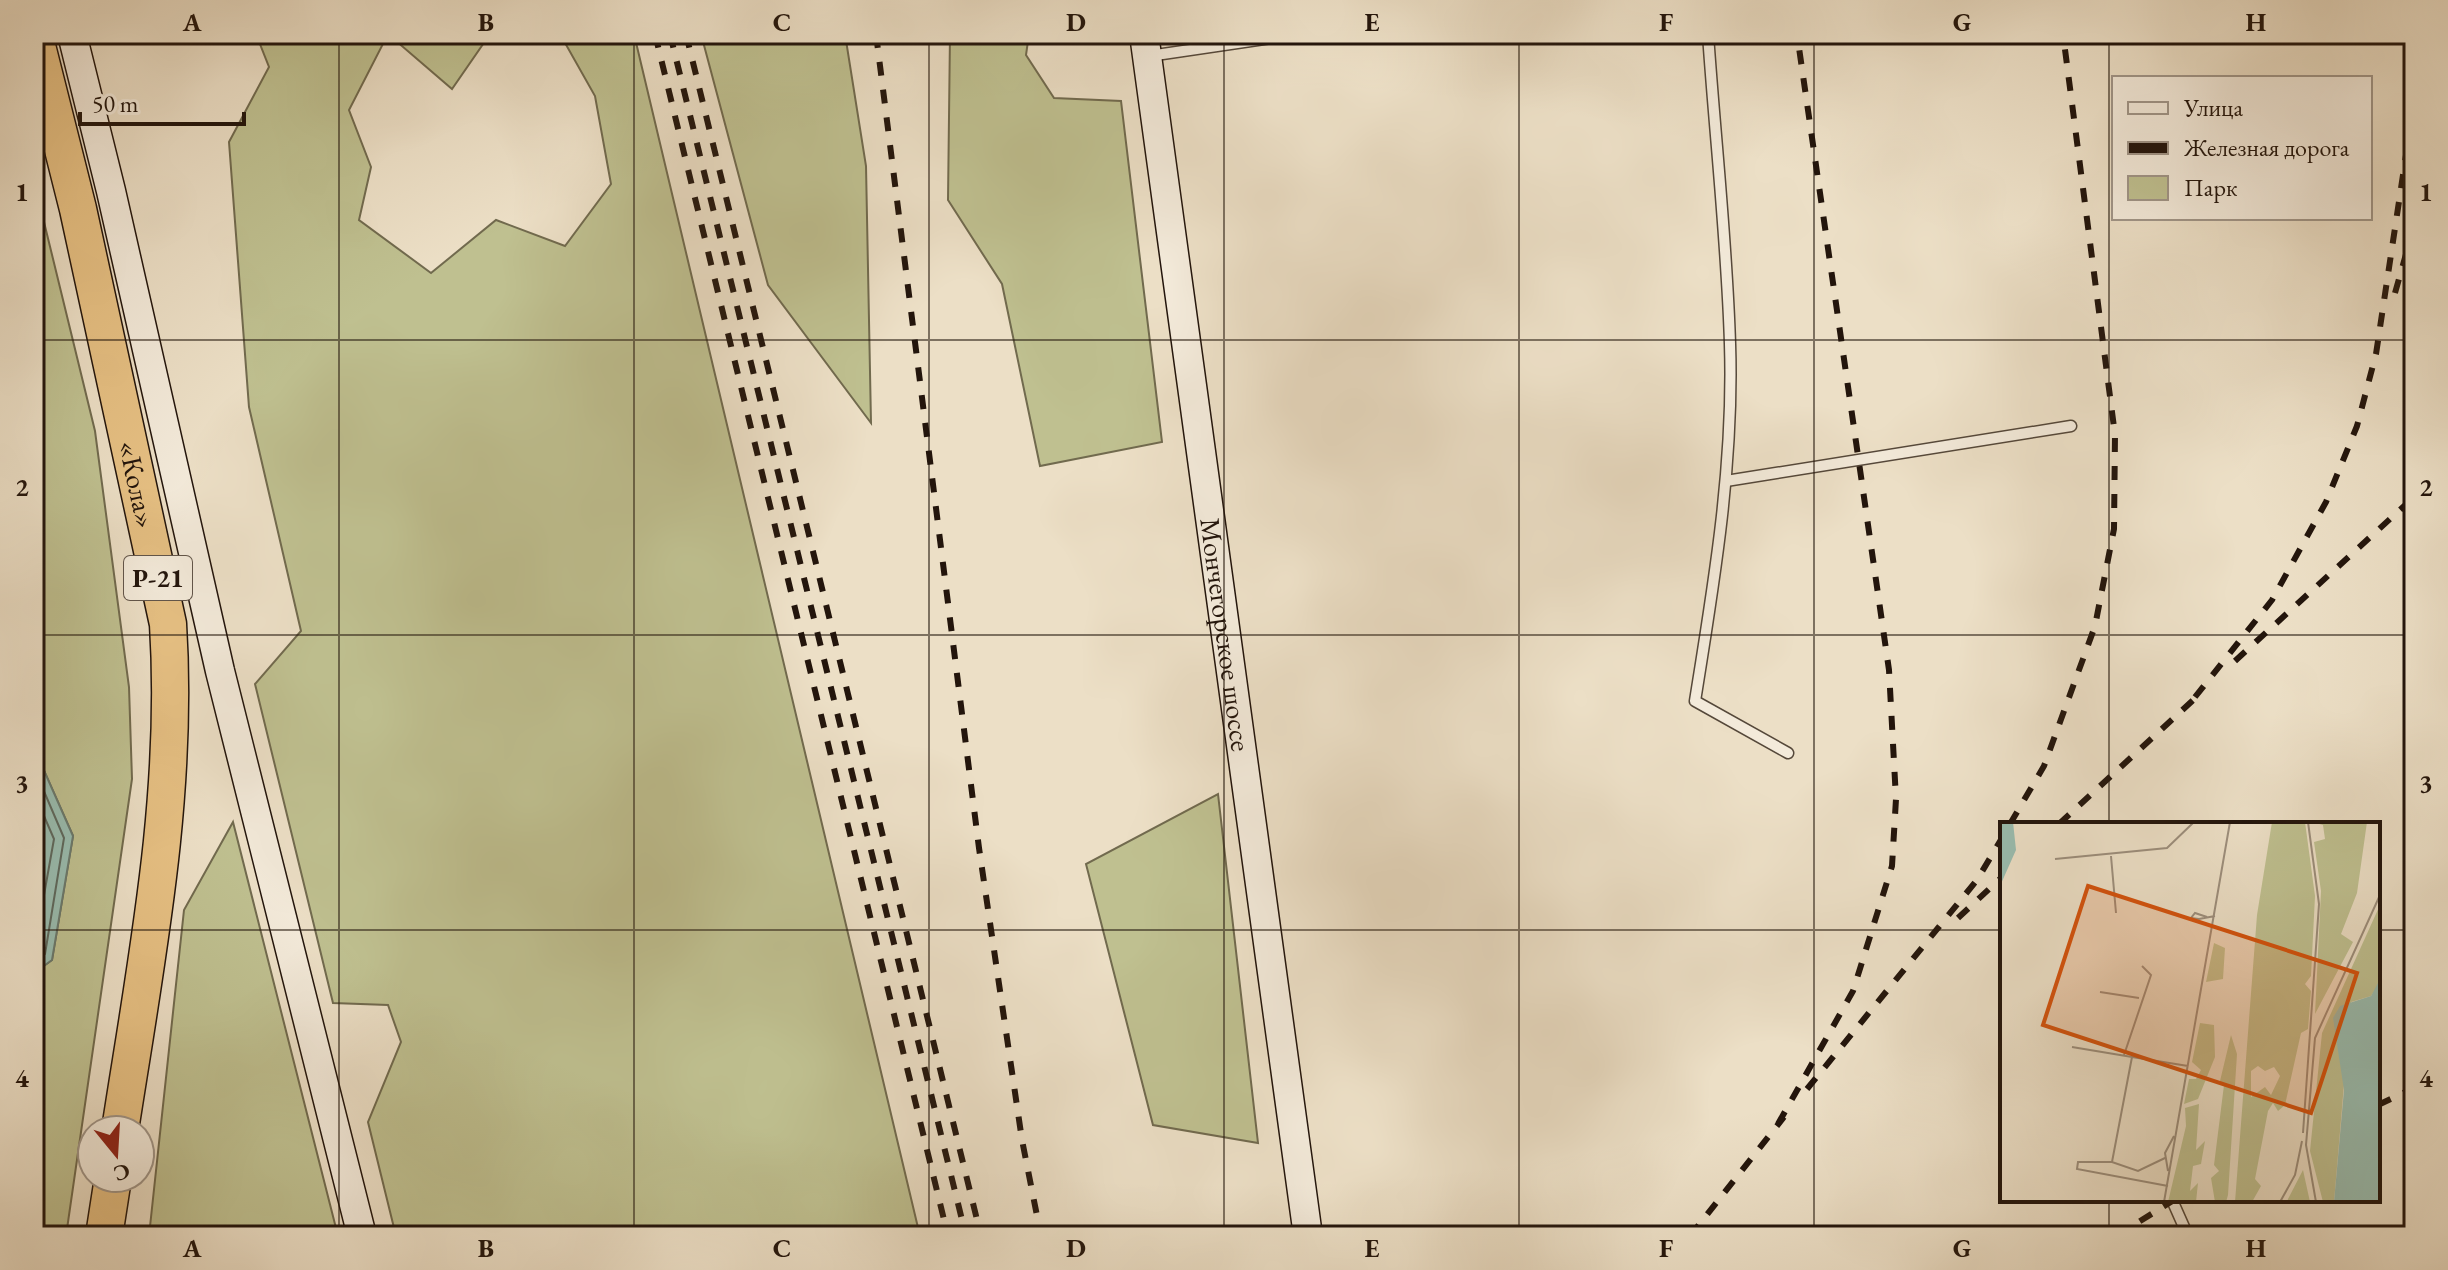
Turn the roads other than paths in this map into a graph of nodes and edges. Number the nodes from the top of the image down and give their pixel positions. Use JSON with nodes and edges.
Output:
{"nodes":[{"id":1,"x":34,"y":34,"type":"edge"},
{"id":2,"x":72,"y":34,"type":"edge"},
{"id":3,"x":1299,"y":34,"type":"edge"},
{"id":4,"x":1708,"y":34,"type":"edge"},
{"id":5,"x":1145,"y":45,"type":"edge"},
{"id":6,"x":2071,"y":426,"type":"dead end"},
{"id":7,"x":1726,"y":481,"type":"junction"},
{"id":8,"x":1788,"y":753,"type":"dead end"},
{"id":9,"x":122,"y":1114,"type":"edge"},
{"id":10,"x":111,"y":1194,"type":"edge"},
{"id":11,"x":2173,"y":1202,"type":"edge"},
{"id":12,"x":104,"y":1236,"type":"edge"},
{"id":13,"x":362,"y":1236,"type":"edge"},
{"id":14,"x":1308,"y":1236,"type":"edge"},
{"id":15,"x":2188,"y":1236,"type":"edge"}],
"edges":[{"from":1,"to":9,"type":"highway","name":"«Кола»","number":"Р-21"},
{"from":2,"to":13,"type":"street"},
{"from":3,"to":5,"type":"lane"},
{"from":4,"to":7,"type":"lane"},
{"from":5,"to":14,"type":"street","name":"Мончегорское шоссе"},
{"from":6,"to":7,"type":"lane"},
{"from":7,"to":8,"type":"lane"},
{"from":10,"to":12,"type":"highway"},
{"from":11,"to":15,"type":"lane"}]}
